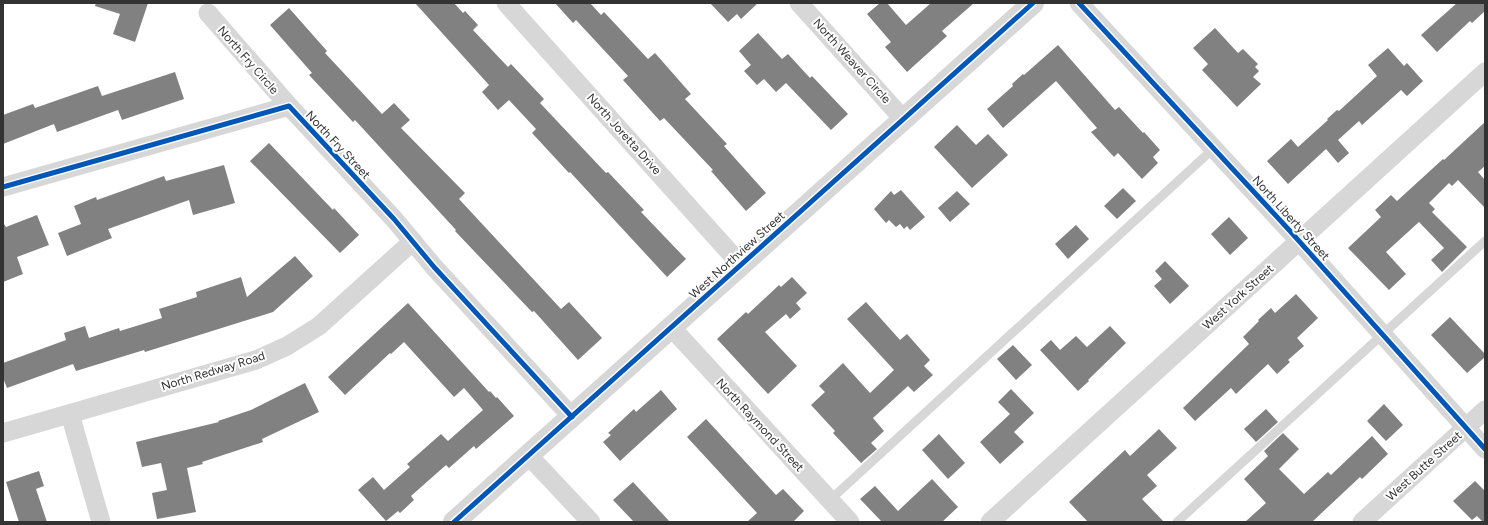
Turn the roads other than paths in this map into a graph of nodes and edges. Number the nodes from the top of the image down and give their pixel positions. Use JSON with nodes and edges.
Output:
{"nodes":[{"id":1,"x":506,"y":3,"type":"edge"},
{"id":2,"x":799,"y":3,"type":"edge"},
{"id":3,"x":1033,"y":3,"type":"edge"},
{"id":4,"x":1079,"y":3,"type":"edge"},
{"id":5,"x":208,"y":13,"type":"dead end"},
{"id":6,"x":1485,"y":72,"type":"edge"},
{"id":7,"x":289,"y":106,"type":"junction"},
{"id":8,"x":904,"y":120,"type":"junction"},
{"id":9,"x":1213,"y":149,"type":"junction"},
{"id":10,"x":3,"y":187,"type":"edge"},
{"id":11,"x":413,"y":241,"type":"junction"},
{"id":12,"x":1485,"y":241,"type":"edge"},
{"id":13,"x":1299,"y":242,"type":"junction"},
{"id":14,"x":741,"y":265,"type":"junction"},
{"id":15,"x":671,"y":327,"type":"junction"},
{"id":16,"x":1382,"y":334,"type":"junction"},
{"id":17,"x":1485,"y":410,"type":"edge"},
{"id":18,"x":70,"y":414,"type":"junction"},
{"id":19,"x":572,"y":417,"type":"junction"},
{"id":20,"x":1466,"y":428,"type":"junction"},
{"id":21,"x":3,"y":433,"type":"edge"},
{"id":22,"x":1485,"y":449,"type":"edge"},
{"id":23,"x":528,"y":455,"type":"junction"},
{"id":24,"x":830,"y":500,"type":"junction"},
{"id":25,"x":101,"y":522,"type":"edge"},
{"id":26,"x":454,"y":522,"type":"edge"},
{"id":27,"x":590,"y":522,"type":"edge"},
{"id":28,"x":850,"y":522,"type":"edge"},
{"id":29,"x":990,"y":522,"type":"edge"},
{"id":30,"x":1177,"y":522,"type":"edge"},
{"id":31,"x":1362,"y":522,"type":"edge"}],
"edges":[{"from":1,"to":14,"type":"street","name":"North Joretta Drive"},
{"from":2,"to":8,"type":"street","name":"North Weaver Circle"},
{"from":3,"to":8,"type":"street","name":"West Northview Street"},
{"from":4,"to":9,"type":"street","name":"North Liberty Street"},
{"from":5,"to":7,"type":"street","name":"North Fry Circle"},
{"from":6,"to":13,"type":"street","name":"West York Street"},
{"from":7,"to":10,"type":"street"},
{"from":7,"to":11,"type":"street","name":"North Fry Street"},
{"from":8,"to":14,"type":"street","name":"West Northview Street"},
{"from":9,"to":13,"type":"street","name":"North Liberty Street"},
{"from":9,"to":24,"type":"lane"},
{"from":11,"to":18,"type":"street","name":"North Redway Road"},
{"from":11,"to":19,"type":"street","name":"North Fry Street"},
{"from":12,"to":16,"type":"lane"},
{"from":13,"to":16,"type":"street","name":"North Liberty Street"},
{"from":13,"to":29,"type":"street","name":"West York Street"},
{"from":14,"to":15,"type":"street","name":"West Northview Street"},
{"from":15,"to":19,"type":"street","name":"West Northview Street"},
{"from":15,"to":24,"type":"street","name":"North Raymond Street"},
{"from":16,"to":20,"type":"street","name":"North Liberty Street"},
{"from":16,"to":30,"type":"lane"},
{"from":17,"to":20,"type":"street","name":"West Butte Street"},
{"from":18,"to":21,"type":"street","name":"North Redway Road"},
{"from":18,"to":25,"type":"street"},
{"from":19,"to":23,"type":"street","name":"West Northview Street"},
{"from":20,"to":22,"type":"street","name":"North Liberty Street"},
{"from":20,"to":31,"type":"street","name":"West Butte Street"},
{"from":23,"to":26,"type":"street","name":"West Northview Street"},
{"from":23,"to":27,"type":"street"},
{"from":24,"to":28,"type":"street","name":"North Raymond Street"}]}
